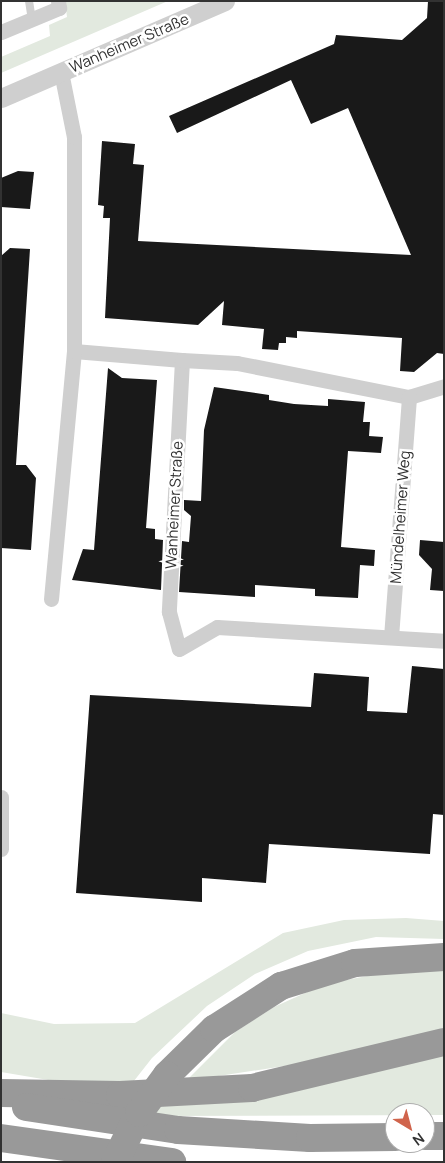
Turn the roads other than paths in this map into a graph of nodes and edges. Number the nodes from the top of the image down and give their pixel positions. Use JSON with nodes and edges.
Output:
{"nodes":[{"id":1,"x":28,"y":1,"type":"edge"},
{"id":2,"x":58,"y":1,"type":"edge"},
{"id":3,"x":225,"y":1,"type":"edge"},
{"id":4,"x":32,"y":19,"type":"junction"},
{"id":5,"x":1,"y":32,"type":"edge"},
{"id":6,"x":61,"y":72,"type":"junction"},
{"id":7,"x":1,"y":98,"type":"edge"},
{"id":8,"x":74,"y":352,"type":"junction"},
{"id":9,"x":182,"y":360,"type":"junction"},
{"id":10,"x":444,"y":386,"type":"edge"},
{"id":11,"x":409,"y":397,"type":"junction"},
{"id":12,"x":51,"y":599,"type":"dead end"},
{"id":13,"x":391,"y":637,"type":"junction"},
{"id":14,"x":444,"y":641,"type":"edge"},
{"id":15,"x":1,"y":797,"type":"edge"},
{"id":16,"x":1,"y":848,"type":"edge"},
{"id":17,"x":444,"y":957,"type":"edge"},
{"id":18,"x":444,"y":1042,"type":"edge"},
{"id":19,"x":1,"y":1093,"type":"edge"},
{"id":20,"x":1,"y":1102,"type":"edge"},
{"id":21,"x":385,"y":1137,"type":"edge"},
{"id":22,"x":1,"y":1138,"type":"edge"},
{"id":23,"x":115,"y":1162,"type":"edge"},
{"id":24,"x":172,"y":1162,"type":"edge"}],
"edges":[{"from":1,"to":4,"type":"lane"},
{"from":2,"to":4,"type":"street"},
{"from":3,"to":6,"type":"street","name":"Wanheimer Straße"},
{"from":4,"to":5,"type":"street"},
{"from":6,"to":7,"type":"street","name":"Wanheimer Straße"},
{"from":6,"to":8,"type":"street","name":"Wanheimer Straße"},
{"from":8,"to":9,"type":"street"},
{"from":8,"to":12,"type":"street","name":"Wanheimer Straße"},
{"from":9,"to":11,"type":"street"},
{"from":9,"to":13,"type":"street","name":"Wanheimer Straße"},
{"from":10,"to":11,"type":"street"},
{"from":11,"to":13,"type":"street","name":"Mündelheimer Weg"},
{"from":13,"to":14,"type":"street"},
{"from":15,"to":16,"type":"street"},
{"from":17,"to":23,"type":"highway","bridge":true},
{"from":18,"to":19,"type":"highway"},
{"from":20,"to":21,"type":"highway"},
{"from":22,"to":24,"type":"highway"}]}
